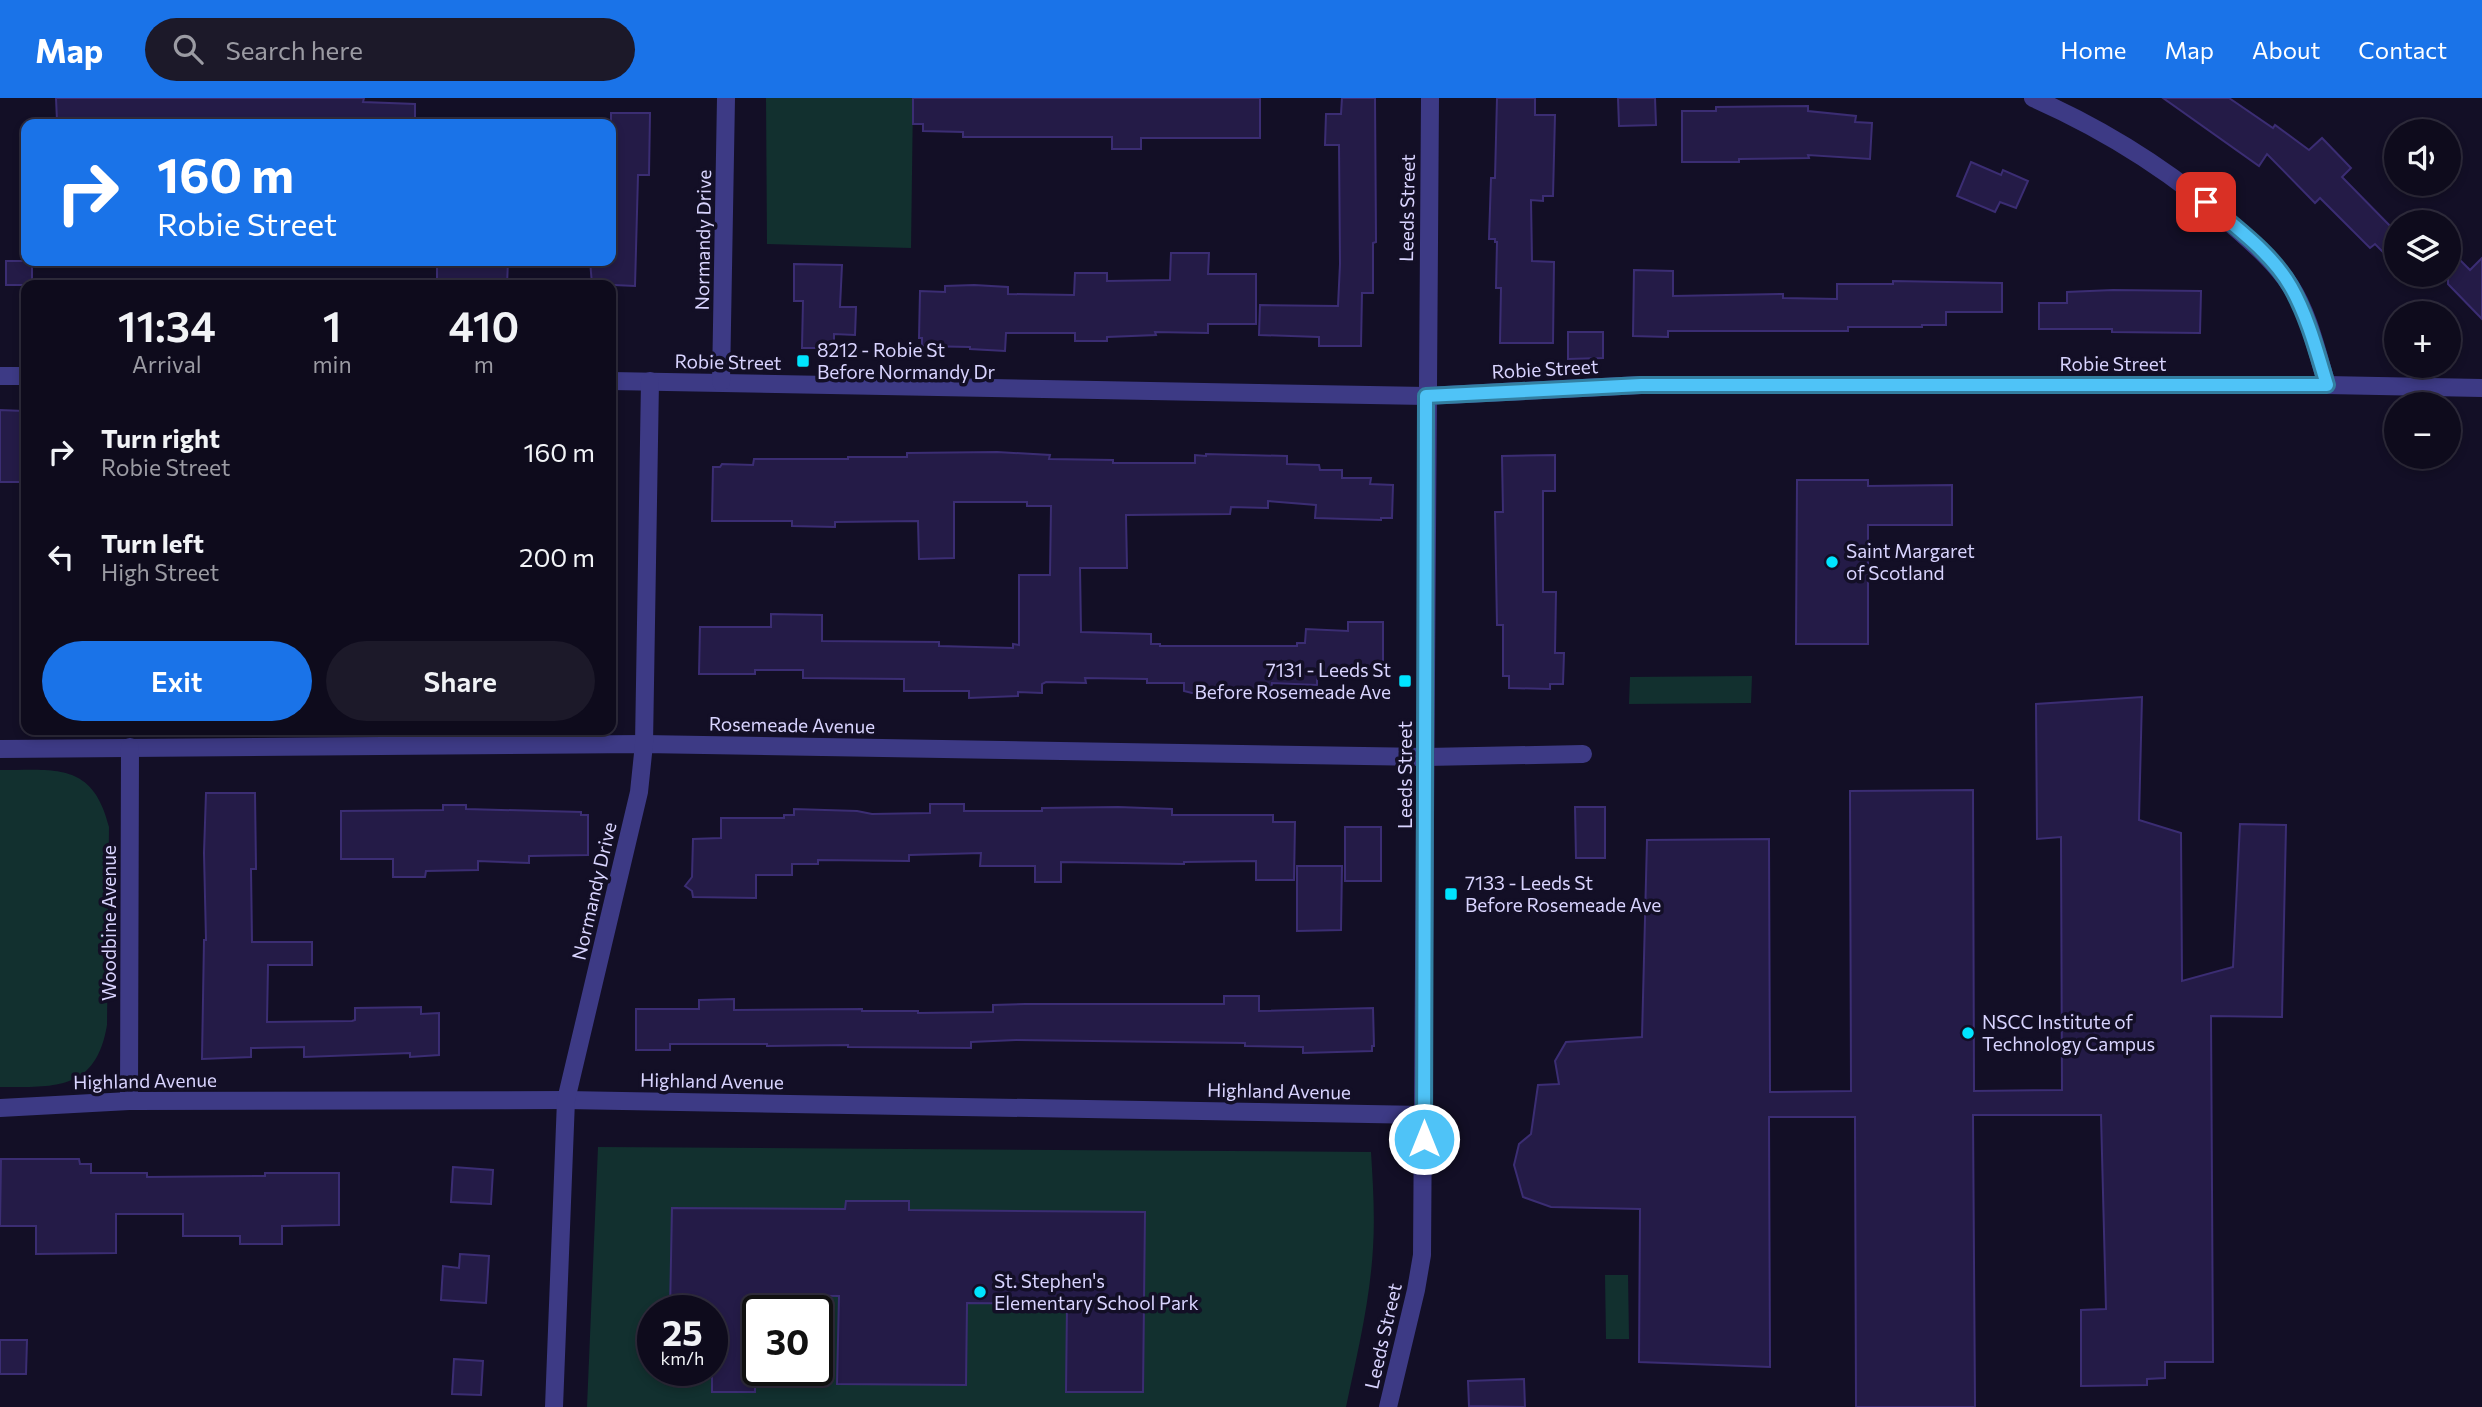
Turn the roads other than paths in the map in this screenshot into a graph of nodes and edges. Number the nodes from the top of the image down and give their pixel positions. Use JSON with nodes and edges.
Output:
{"nodes":[{"id":1,"x":726,"y":98,"type":"edge"},
{"id":2,"x":1430,"y":98,"type":"edge"},
{"id":3,"x":2033,"y":98,"type":"edge"},
{"id":4,"x":0,"y":376,"type":"edge"},
{"id":5,"x":21,"y":376,"type":"edge"},
{"id":6,"x":616,"y":381,"type":"edge"},
{"id":7,"x":650,"y":381,"type":"junction"},
{"id":8,"x":722,"y":382,"type":"junction"},
{"id":9,"x":2327,"y":385,"type":"junction"},
{"id":10,"x":2482,"y":388,"type":"edge"},
{"id":11,"x":1426,"y":396,"type":"junction"},
{"id":12,"x":644,"y":744,"type":"junction"},
{"id":13,"x":130,"y":747,"type":"junction"},
{"id":14,"x":0,"y":749,"type":"edge"},
{"id":15,"x":1583,"y":754,"type":"dead end"},
{"id":16,"x":1426,"y":757,"type":"junction"},
{"id":17,"x":566,"y":1100,"type":"junction"},
{"id":18,"x":129,"y":1101,"type":"junction"},
{"id":19,"x":0,"y":1108,"type":"edge"},
{"id":20,"x":1424,"y":1115,"type":"junction"},
{"id":21,"x":554,"y":1407,"type":"edge"},
{"id":22,"x":1388,"y":1407,"type":"edge"}],
"edges":[{"from":1,"to":8,"type":"street","name":"Normandy Drive"},
{"from":2,"to":11,"type":"street","name":"Leeds Street"},
{"from":3,"to":9,"type":"street"},
{"from":4,"to":5,"type":"street"},
{"from":6,"to":7,"type":"street","name":"Robie Street"},
{"from":7,"to":8,"type":"street","name":"Robie Street"},
{"from":7,"to":12,"type":"street","name":"Normandy Drive"},
{"from":8,"to":11,"type":"street","name":"Robie Street"},
{"from":9,"to":10,"type":"street","name":"Robie Street"},
{"from":9,"to":11,"type":"street","name":"Robie Street"},
{"from":11,"to":16,"type":"street","name":"Leeds Street"},
{"from":12,"to":13,"type":"street","name":"Rosemeade Avenue"},
{"from":12,"to":16,"type":"street","name":"Rosemeade Avenue"},
{"from":12,"to":17,"type":"street","name":"Normandy Drive"},
{"from":13,"to":14,"type":"street","name":"Rosemeade Avenue"},
{"from":13,"to":18,"type":"street","name":"Woodbine Avenue"},
{"from":15,"to":16,"type":"street","name":"Rosemeade Avenue"},
{"from":16,"to":20,"type":"street","name":"Leeds Street"},
{"from":17,"to":18,"type":"street","name":"Highland Avenue"},
{"from":17,"to":20,"type":"street","name":"Highland Avenue"},
{"from":17,"to":21,"type":"street","name":"Normandy Drive"},
{"from":18,"to":19,"type":"street","name":"Highland Avenue"},
{"from":20,"to":22,"type":"street","name":"Leeds Street"}]}
